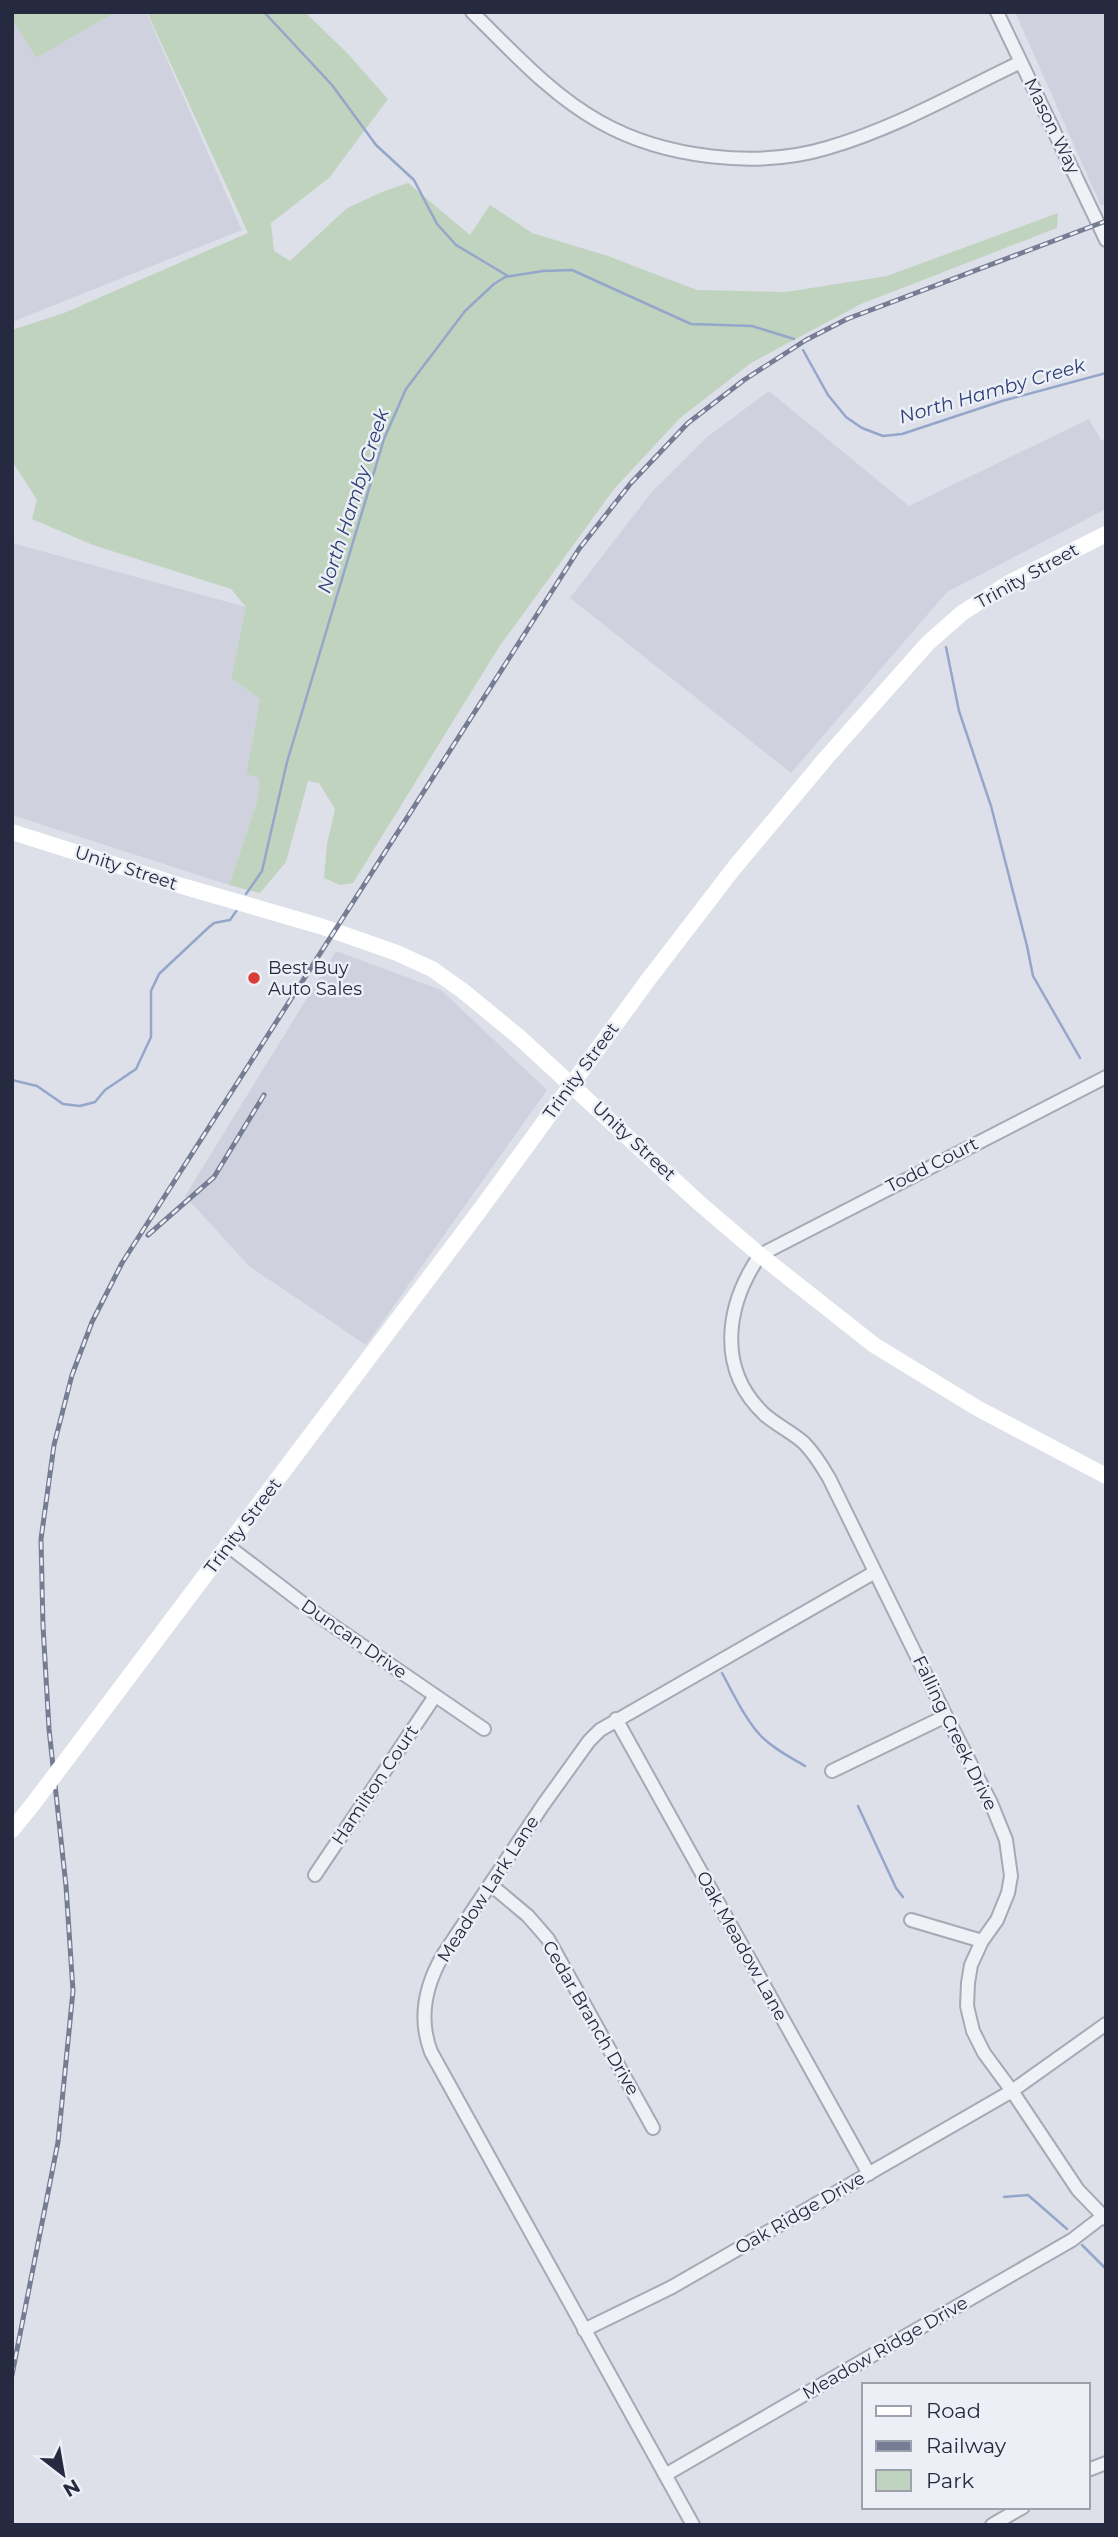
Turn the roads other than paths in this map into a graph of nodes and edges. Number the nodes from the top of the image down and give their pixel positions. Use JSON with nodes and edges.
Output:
{"nodes":[{"id":1,"x":472,"y":12,"type":"edge"},
{"id":2,"x":997,"y":12,"type":"edge"},
{"id":3,"x":1021,"y":62,"type":"junction"},
{"id":4,"x":1106,"y":240,"type":"edge"},
{"id":5,"x":1106,"y":534,"type":"edge"},
{"id":6,"x":12,"y":832,"type":"edge"},
{"id":7,"x":1106,"y":1077,"type":"edge"},
{"id":8,"x":573,"y":1084,"type":"junction"},
{"id":9,"x":760,"y":1255,"type":"junction"},
{"id":10,"x":1106,"y":1476,"type":"edge"},
{"id":11,"x":228,"y":1546,"type":"junction"},
{"id":12,"x":875,"y":1572,"type":"junction"},
{"id":13,"x":435,"y":1696,"type":"junction"},
{"id":14,"x":946,"y":1716,"type":"junction"},
{"id":15,"x":615,"y":1719,"type":"junction"},
{"id":16,"x":484,"y":1728,"type":"dead end"},
{"id":17,"x":832,"y":1770,"type":"dead end"},
{"id":18,"x":12,"y":1830,"type":"edge"},
{"id":19,"x":315,"y":1875,"type":"dead end"},
{"id":20,"x":491,"y":1885,"type":"junction"},
{"id":21,"x":911,"y":1920,"type":"dead end"},
{"id":22,"x":982,"y":1941,"type":"junction"},
{"id":23,"x":1106,"y":2024,"type":"edge"},
{"id":24,"x":1012,"y":2091,"type":"junction"},
{"id":25,"x":653,"y":2129,"type":"dead end"},
{"id":26,"x":869,"y":2174,"type":"junction"},
{"id":27,"x":1104,"y":2218,"type":"edge"},
{"id":28,"x":584,"y":2330,"type":"junction"},
{"id":29,"x":665,"y":2474,"type":"junction"},
{"id":30,"x":1020,"y":2509,"type":"edge"},
{"id":31,"x":693,"y":2525,"type":"edge"},
{"id":32,"x":992,"y":2525,"type":"edge"}],
"edges":[{"from":1,"to":3,"type":"street"},
{"from":2,"to":3,"type":"street","name":"Mason Way"},
{"from":3,"to":4,"type":"street","name":"Mason Way"},
{"from":5,"to":8,"type":"street","name":"Trinity Street"},
{"from":6,"to":8,"type":"street","name":"Unity Street"},
{"from":7,"to":9,"type":"street","name":"Todd Court"},
{"from":8,"to":9,"type":"street","name":"Unity Street"},
{"from":8,"to":11,"type":"street","name":"Trinity Street"},
{"from":9,"to":10,"type":"street","name":"Unity Street"},
{"from":9,"to":12,"type":"street","name":"Falling Creek Drive"},
{"from":11,"to":13,"type":"street","name":"Duncan Drive"},
{"from":11,"to":18,"type":"street","name":"Trinity Street","bridge":true},
{"from":12,"to":14,"type":"street","name":"Falling Creek Drive"},
{"from":12,"to":15,"type":"street","name":"Meadow Lark Lane"},
{"from":13,"to":16,"type":"street","name":"Duncan Drive"},
{"from":13,"to":19,"type":"street","name":"Hamilton Court"},
{"from":14,"to":17,"type":"street"},
{"from":14,"to":22,"type":"street","name":"Falling Creek Drive"},
{"from":15,"to":20,"type":"street","name":"Meadow Lark Lane"},
{"from":15,"to":26,"type":"street","name":"Oak Meadow Lane"},
{"from":20,"to":25,"type":"street","name":"Cedar Branch Drive"},
{"from":20,"to":28,"type":"street","name":"Meadow Lark Lane"},
{"from":21,"to":22,"type":"street"},
{"from":22,"to":24,"type":"street","name":"Falling Creek Drive"},
{"from":23,"to":24,"type":"street","name":"Oak Ridge Drive"},
{"from":24,"to":26,"type":"street","name":"Oak Ridge Drive"},
{"from":24,"to":27,"type":"street","name":"Falling Creek Drive"},
{"from":26,"to":28,"type":"street","name":"Oak Ridge Drive"},
{"from":27,"to":29,"type":"street","name":"Meadow Ridge Drive"},
{"from":28,"to":29,"type":"street","name":"Meadow Lark Lane"},
{"from":29,"to":31,"type":"street","name":"Meadow Lark Lane"},
{"from":30,"to":32,"type":"street"}]}
